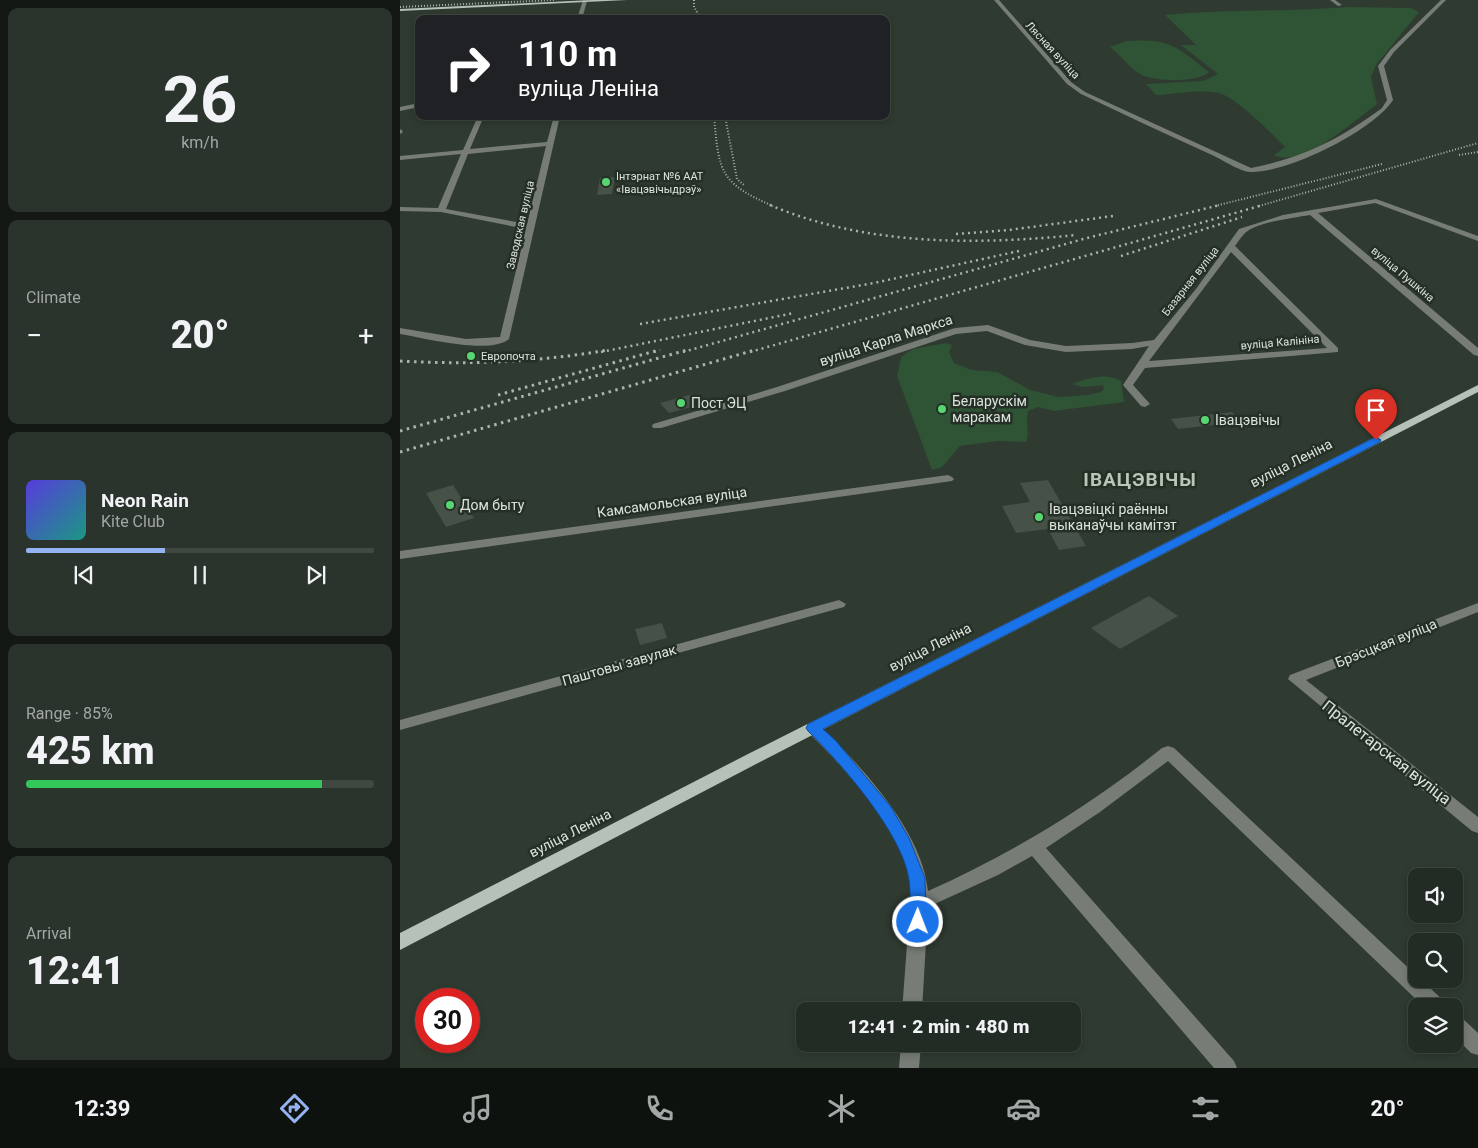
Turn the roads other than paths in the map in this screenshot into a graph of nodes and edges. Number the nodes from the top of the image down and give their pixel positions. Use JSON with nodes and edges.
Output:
{"nodes":[{"id":1,"x":625,"y":0,"type":"edge"},
{"id":2,"x":996,"y":0,"type":"edge"},
{"id":3,"x":1332,"y":0,"type":"edge"},
{"id":4,"x":1444,"y":0,"type":"edge"},
{"id":5,"x":585,"y":1,"type":"junction"},
{"id":6,"x":1340,"y":5,"type":"dead end"},
{"id":7,"x":400,"y":10,"type":"edge"},
{"id":8,"x":581,"y":15,"type":"edge"},
{"id":9,"x":415,"y":106,"type":"edge"},
{"id":10,"x":400,"y":109,"type":"edge"},
{"id":11,"x":480,"y":120,"type":"edge"},
{"id":12,"x":556,"y":120,"type":"edge"},
{"id":13,"x":550,"y":144,"type":"junction"},
{"id":14,"x":465,"y":152,"type":"junction"},
{"id":15,"x":400,"y":158,"type":"edge"},
{"id":16,"x":400,"y":209,"type":"edge"},
{"id":17,"x":441,"y":210,"type":"junction"},
{"id":18,"x":1313,"y":213,"type":"junction"},
{"id":19,"x":532,"y":227,"type":"junction"},
{"id":20,"x":1478,"y":232,"type":"edge"},
{"id":21,"x":1467,"y":235,"type":"junction"},
{"id":22,"x":1478,"y":240,"type":"edge"},
{"id":23,"x":1231,"y":247,"type":"junction"},
{"id":24,"x":400,"y":331,"type":"edge"},
{"id":25,"x":1157,"y":342,"type":"junction"},
{"id":26,"x":1478,"y":353,"type":"edge"},
{"id":27,"x":1142,"y":366,"type":"junction"},
{"id":28,"x":1478,"y":388,"type":"edge"},
{"id":29,"x":1145,"y":404,"type":"dead end"},
{"id":30,"x":657,"y":426,"type":"dead end"},
{"id":31,"x":948,"y":479,"type":"dead end"},
{"id":32,"x":400,"y":555,"type":"edge"},
{"id":33,"x":839,"y":604,"type":"dead end"},
{"id":34,"x":1478,"y":607,"type":"edge"},
{"id":35,"x":1295,"y":679,"type":"joint"},
{"id":36,"x":400,"y":725,"type":"edge"},
{"id":37,"x":813,"y":728,"type":"junction"},
{"id":38,"x":1478,"y":826,"type":"edge"},
{"id":39,"x":1034,"y":846,"type":"junction"},
{"id":40,"x":919,"y":904,"type":"junction"},
{"id":41,"x":400,"y":942,"type":"edge"},
{"id":42,"x":1428,"y":998,"type":"edge"},
{"id":43,"x":913,"y":1002,"type":"edge"},
{"id":44,"x":1463,"y":1032,"type":"edge"},
{"id":45,"x":1478,"y":1046,"type":"edge"},
{"id":46,"x":910,"y":1052,"type":"edge"},
{"id":47,"x":909,"y":1068,"type":"edge"},
{"id":48,"x":1227,"y":1068,"type":"edge"}],
"edges":[{"from":1,"to":5,"type":"main road"},
{"from":2,"to":4,"type":"street","name":"Лясная вуліца"},
{"from":3,"to":6,"type":"street"},
{"from":5,"to":7,"type":"main road"},
{"from":5,"to":8,"type":"street"},
{"from":9,"to":10,"type":"street"},
{"from":11,"to":14,"type":"street"},
{"from":12,"to":13,"type":"street","name":"Заводская вуліца"},
{"from":13,"to":14,"type":"street"},
{"from":13,"to":19,"type":"street","name":"Заводская вуліца"},
{"from":14,"to":15,"type":"street"},
{"from":14,"to":17,"type":"street"},
{"from":16,"to":17,"type":"street"},
{"from":17,"to":19,"type":"street"},
{"from":18,"to":21,"type":"street","name":"Базарная вуліца"},
{"from":18,"to":23,"type":"street","name":"Базарная вуліца"},
{"from":18,"to":26,"type":"street","name":"вуліца Пушкіна"},
{"from":19,"to":24,"type":"street","name":"Заводская вуліца"},
{"from":20,"to":21,"type":"street"},
{"from":21,"to":22,"type":"street","name":"Базарная вуліца"},
{"from":23,"to":25,"type":"street","name":"Базарная вуліца"},
{"from":23,"to":27,"type":"street","name":"вуліца Калініна"},
{"from":25,"to":27,"type":"street","name":"Базарная вуліца"},
{"from":25,"to":30,"type":"street","name":"вуліца Карла Маркса"},
{"from":27,"to":29,"type":"street","name":"Базарная вуліца"},
{"from":28,"to":37,"type":"main road","name":"вуліца Леніна"},
{"from":31,"to":32,"type":"street","name":"Камсамольская вуліца"},
{"from":33,"to":36,"type":"street","name":"Паштовы завулак"},
{"from":34,"to":35,"type":"street","name":"Брэсцкая вуліца"},
{"from":35,"to":38,"type":"street","name":"Пралетарская вуліца"},
{"from":37,"to":40,"type":"street"},
{"from":37,"to":41,"type":"main road","name":"вуліца Леніна"},
{"from":39,"to":40,"type":"street"},
{"from":39,"to":42,"type":"street"},
{"from":39,"to":48,"type":"street"},
{"from":40,"to":43,"type":"street"},
{"from":44,"to":45,"type":"street"},
{"from":46,"to":47,"type":"street"}]}
